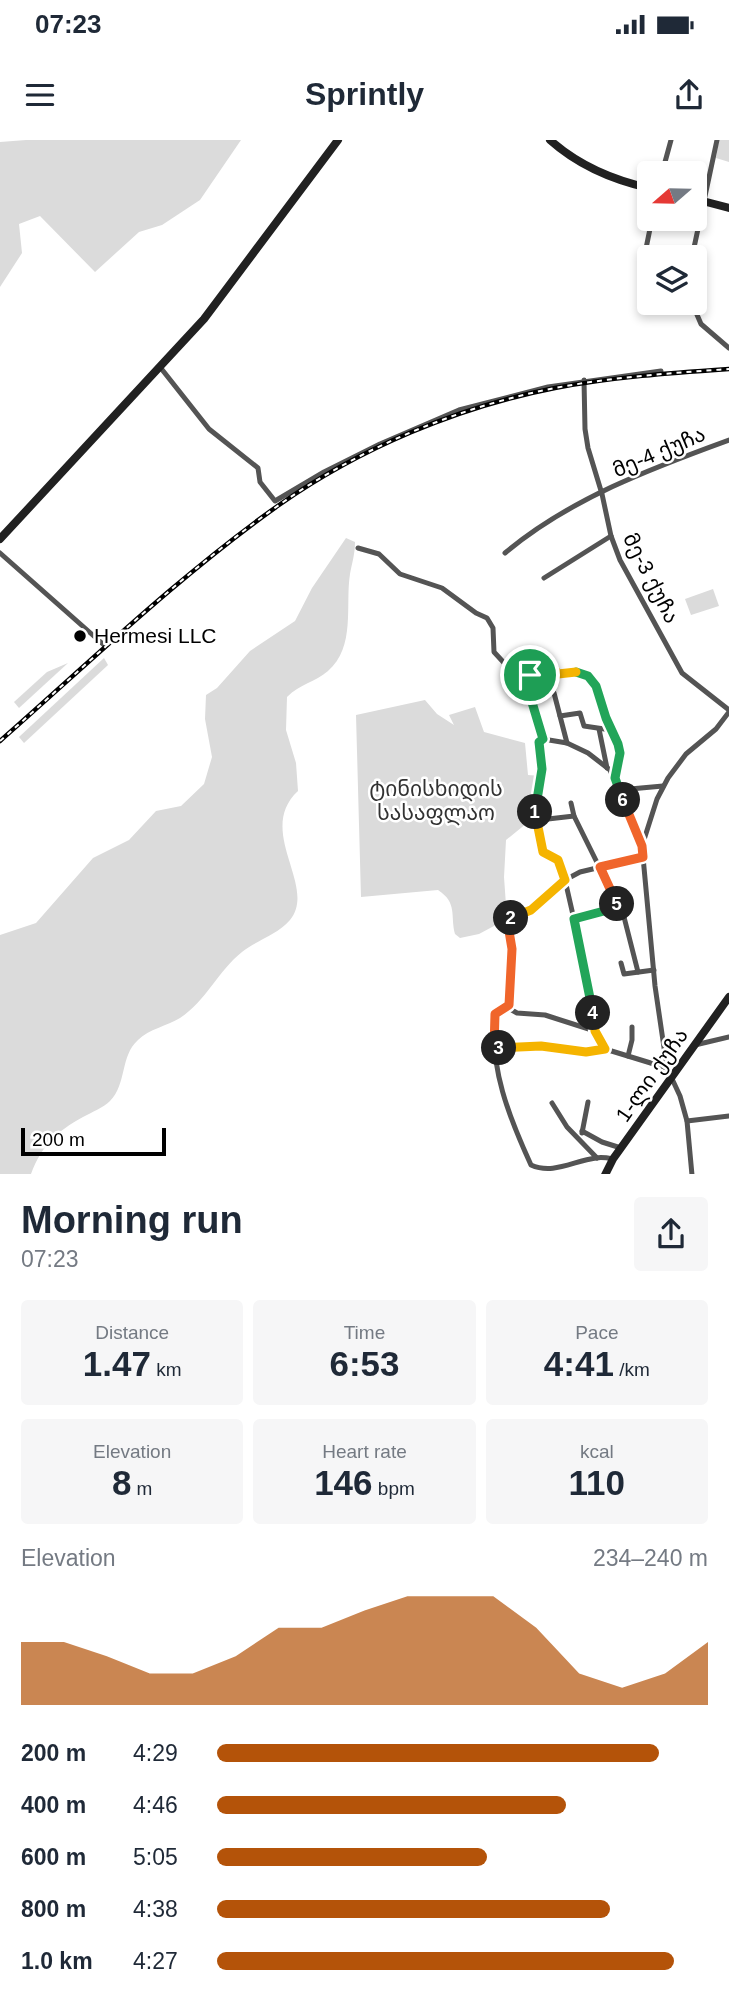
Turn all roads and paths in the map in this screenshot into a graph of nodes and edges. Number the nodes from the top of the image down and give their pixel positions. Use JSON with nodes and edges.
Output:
{"nodes":[{"id":1,"x":338,"y":140,"type":"edge"},
{"id":2,"x":550,"y":140,"type":"edge"},
{"id":3,"x":671,"y":140,"type":"edge"},
{"id":4,"x":717,"y":140,"type":"edge"},
{"id":5,"x":665,"y":161,"type":"edge"},
{"id":6,"x":707,"y":174,"type":"edge"},
{"id":7,"x":637,"y":184,"type":"edge"},
{"id":8,"x":707,"y":203,"type":"edge"},
{"id":9,"x":729,"y":208,"type":"edge"},
{"id":10,"x":697,"y":315,"type":"edge"},
{"id":11,"x":729,"y":348,"type":"edge"},
{"id":12,"x":160,"y":367,"type":"junction"},
{"id":13,"x":661,"y":371,"type":"dead end"},
{"id":14,"x":584,"y":380,"type":"junction"},
{"id":15,"x":729,"y":440,"type":"edge"},
{"id":16,"x":602,"y":494,"type":"junction"},
{"id":17,"x":611,"y":536,"type":"junction"},
{"id":18,"x":0,"y":539,"type":"edge"},
{"id":19,"x":358,"y":548,"type":"dead end"},
{"id":20,"x":0,"y":553,"type":"edge"},
{"id":21,"x":505,"y":553,"type":"dead end"},
{"id":22,"x":544,"y":578,"type":"dead end"},
{"id":23,"x":104,"y":645,"type":"dead end"},
{"id":24,"x":530,"y":675,"type":"junction"},
{"id":25,"x":537,"y":680,"type":"junction"},
{"id":26,"x":729,"y":711,"type":"edge"},
{"id":27,"x":560,"y":716,"type":"junction"},
{"id":28,"x":599,"y":729,"type":"junction"},
{"id":29,"x":611,"y":730,"type":"junction"},
{"id":30,"x":543,"y":739,"type":"junction"},
{"id":31,"x":567,"y":743,"type":"junction"},
{"id":32,"x":607,"y":768,"type":"junction"},
{"id":33,"x":615,"y":778,"type":"junction"},
{"id":34,"x":663,"y":786,"type":"junction"},
{"id":35,"x":619,"y":790,"type":"junction"},
{"id":36,"x":571,"y":803,"type":"dead end"},
{"id":37,"x":574,"y":816,"type":"junction"},
{"id":38,"x":535,"y":818,"type":"junction"},
{"id":39,"x":642,"y":846,"type":"junction"},
{"id":40,"x":643,"y":857,"type":"junction"},
{"id":41,"x":600,"y":867,"type":"junction"},
{"id":42,"x":565,"y":880,"type":"junction"},
{"id":43,"x":619,"y":907,"type":"junction"},
{"id":44,"x":574,"y":919,"type":"junction"},
{"id":45,"x":621,"y":963,"type":"dead end"},
{"id":46,"x":654,"y":970,"type":"junction"},
{"id":47,"x":638,"y":972,"type":"junction"},
{"id":48,"x":729,"y":997,"type":"edge"},
{"id":49,"x":509,"y":1005,"type":"junction"},
{"id":50,"x":632,"y":1027,"type":"dead end"},
{"id":51,"x":595,"y":1031,"type":"junction"},
{"id":52,"x":729,"y":1037,"type":"edge"},
{"id":53,"x":695,"y":1045,"type":"junction"},
{"id":54,"x":494,"y":1048,"type":"junction"},
{"id":55,"x":605,"y":1049,"type":"junction"},
{"id":56,"x":628,"y":1056,"type":"junction"},
{"id":57,"x":667,"y":1068,"type":"junction"},
{"id":58,"x":671,"y":1077,"type":"junction"},
{"id":59,"x":588,"y":1102,"type":"dead end"},
{"id":60,"x":552,"y":1103,"type":"dead end"},
{"id":61,"x":729,"y":1116,"type":"edge"},
{"id":62,"x":687,"y":1121,"type":"junction"},
{"id":63,"x":582,"y":1131,"type":"junction"},
{"id":64,"x":580,"y":1140,"type":"junction"},
{"id":65,"x":621,"y":1148,"type":"junction"},
{"id":66,"x":597,"y":1158,"type":"junction"},
{"id":67,"x":613,"y":1159,"type":"junction"},
{"id":68,"x":605,"y":1174,"type":"edge"},
{"id":69,"x":691,"y":1174,"type":"edge"}],
"edges":[{"from":1,"to":12,"type":"main road"},
{"from":2,"to":7,"type":"main road"},
{"from":3,"to":5,"type":"street"},
{"from":4,"to":6,"type":"street"},
{"from":8,"to":9,"type":"main road"},
{"from":10,"to":11,"type":"street"},
{"from":12,"to":14,"type":"street"},
{"from":12,"to":18,"type":"main road"},
{"from":13,"to":14,"type":"street"},
{"from":14,"to":16,"type":"street","name":"მე-3 ქუჩა"},
{"from":15,"to":16,"type":"street","name":"მე-4 ქუჩა"},
{"from":16,"to":17,"type":"street","name":"მე-3 ქუჩა"},
{"from":16,"to":21,"type":"street","name":"მე-4 ქუჩა"},
{"from":17,"to":22,"type":"street"},
{"from":17,"to":26,"type":"street","name":"მე-3 ქუჩა"},
{"from":19,"to":24,"type":"street"},
{"from":20,"to":23,"type":"street"},
{"from":24,"to":25,"type":"street"},
{"from":24,"to":29,"type":"street"},
{"from":25,"to":27,"type":"street"},
{"from":25,"to":30,"type":"street"},
{"from":26,"to":34,"type":"street"},
{"from":27,"to":28,"type":"street"},
{"from":27,"to":31,"type":"street"},
{"from":28,"to":29,"type":"street"},
{"from":28,"to":32,"type":"street"},
{"from":29,"to":33,"type":"street"},
{"from":30,"to":31,"type":"street"},
{"from":30,"to":38,"type":"street"},
{"from":31,"to":32,"type":"street"},
{"from":32,"to":33,"type":"street"},
{"from":33,"to":35,"type":"street"},
{"from":34,"to":35,"type":"street"},
{"from":34,"to":39,"type":"street"},
{"from":35,"to":39,"type":"street"},
{"from":36,"to":37,"type":"street"},
{"from":37,"to":38,"type":"street"},
{"from":37,"to":41,"type":"street"},
{"from":38,"to":42,"type":"street"},
{"from":39,"to":40,"type":"street"},
{"from":40,"to":41,"type":"street"},
{"from":40,"to":46,"type":"street"},
{"from":41,"to":42,"type":"street"},
{"from":41,"to":43,"type":"street"},
{"from":42,"to":44,"type":"street"},
{"from":42,"to":49,"type":"street"},
{"from":43,"to":44,"type":"street"},
{"from":43,"to":47,"type":"street"},
{"from":44,"to":51,"type":"street"},
{"from":45,"to":47,"type":"street"},
{"from":46,"to":47,"type":"street"},
{"from":46,"to":57,"type":"street"},
{"from":48,"to":53,"type":"main road","name":"1-ლი ქუჩა"},
{"from":49,"to":51,"type":"street"},
{"from":49,"to":54,"type":"street"},
{"from":50,"to":56,"type":"street"},
{"from":51,"to":55,"type":"street"},
{"from":52,"to":53,"type":"street"},
{"from":53,"to":58,"type":"main road","name":"1-ლი ქუჩა"},
{"from":54,"to":55,"type":"street"},
{"from":54,"to":66,"type":"street"},
{"from":55,"to":56,"type":"street"},
{"from":56,"to":57,"type":"street"},
{"from":57,"to":58,"type":"street"},
{"from":58,"to":62,"type":"street"},
{"from":58,"to":65,"type":"main road","name":"1-ლი ქუჩა"},
{"from":59,"to":63,"type":"street"},
{"from":60,"to":64,"type":"street"},
{"from":61,"to":62,"type":"street"},
{"from":62,"to":69,"type":"street"},
{"from":63,"to":64,"type":"street"},
{"from":63,"to":65,"type":"street"},
{"from":64,"to":66,"type":"street"},
{"from":65,"to":67,"type":"main road","name":"1-ლი ქუჩა"},
{"from":66,"to":67,"type":"street"},
{"from":67,"to":68,"type":"main road","name":"1-ლი ქუჩა"}]}
